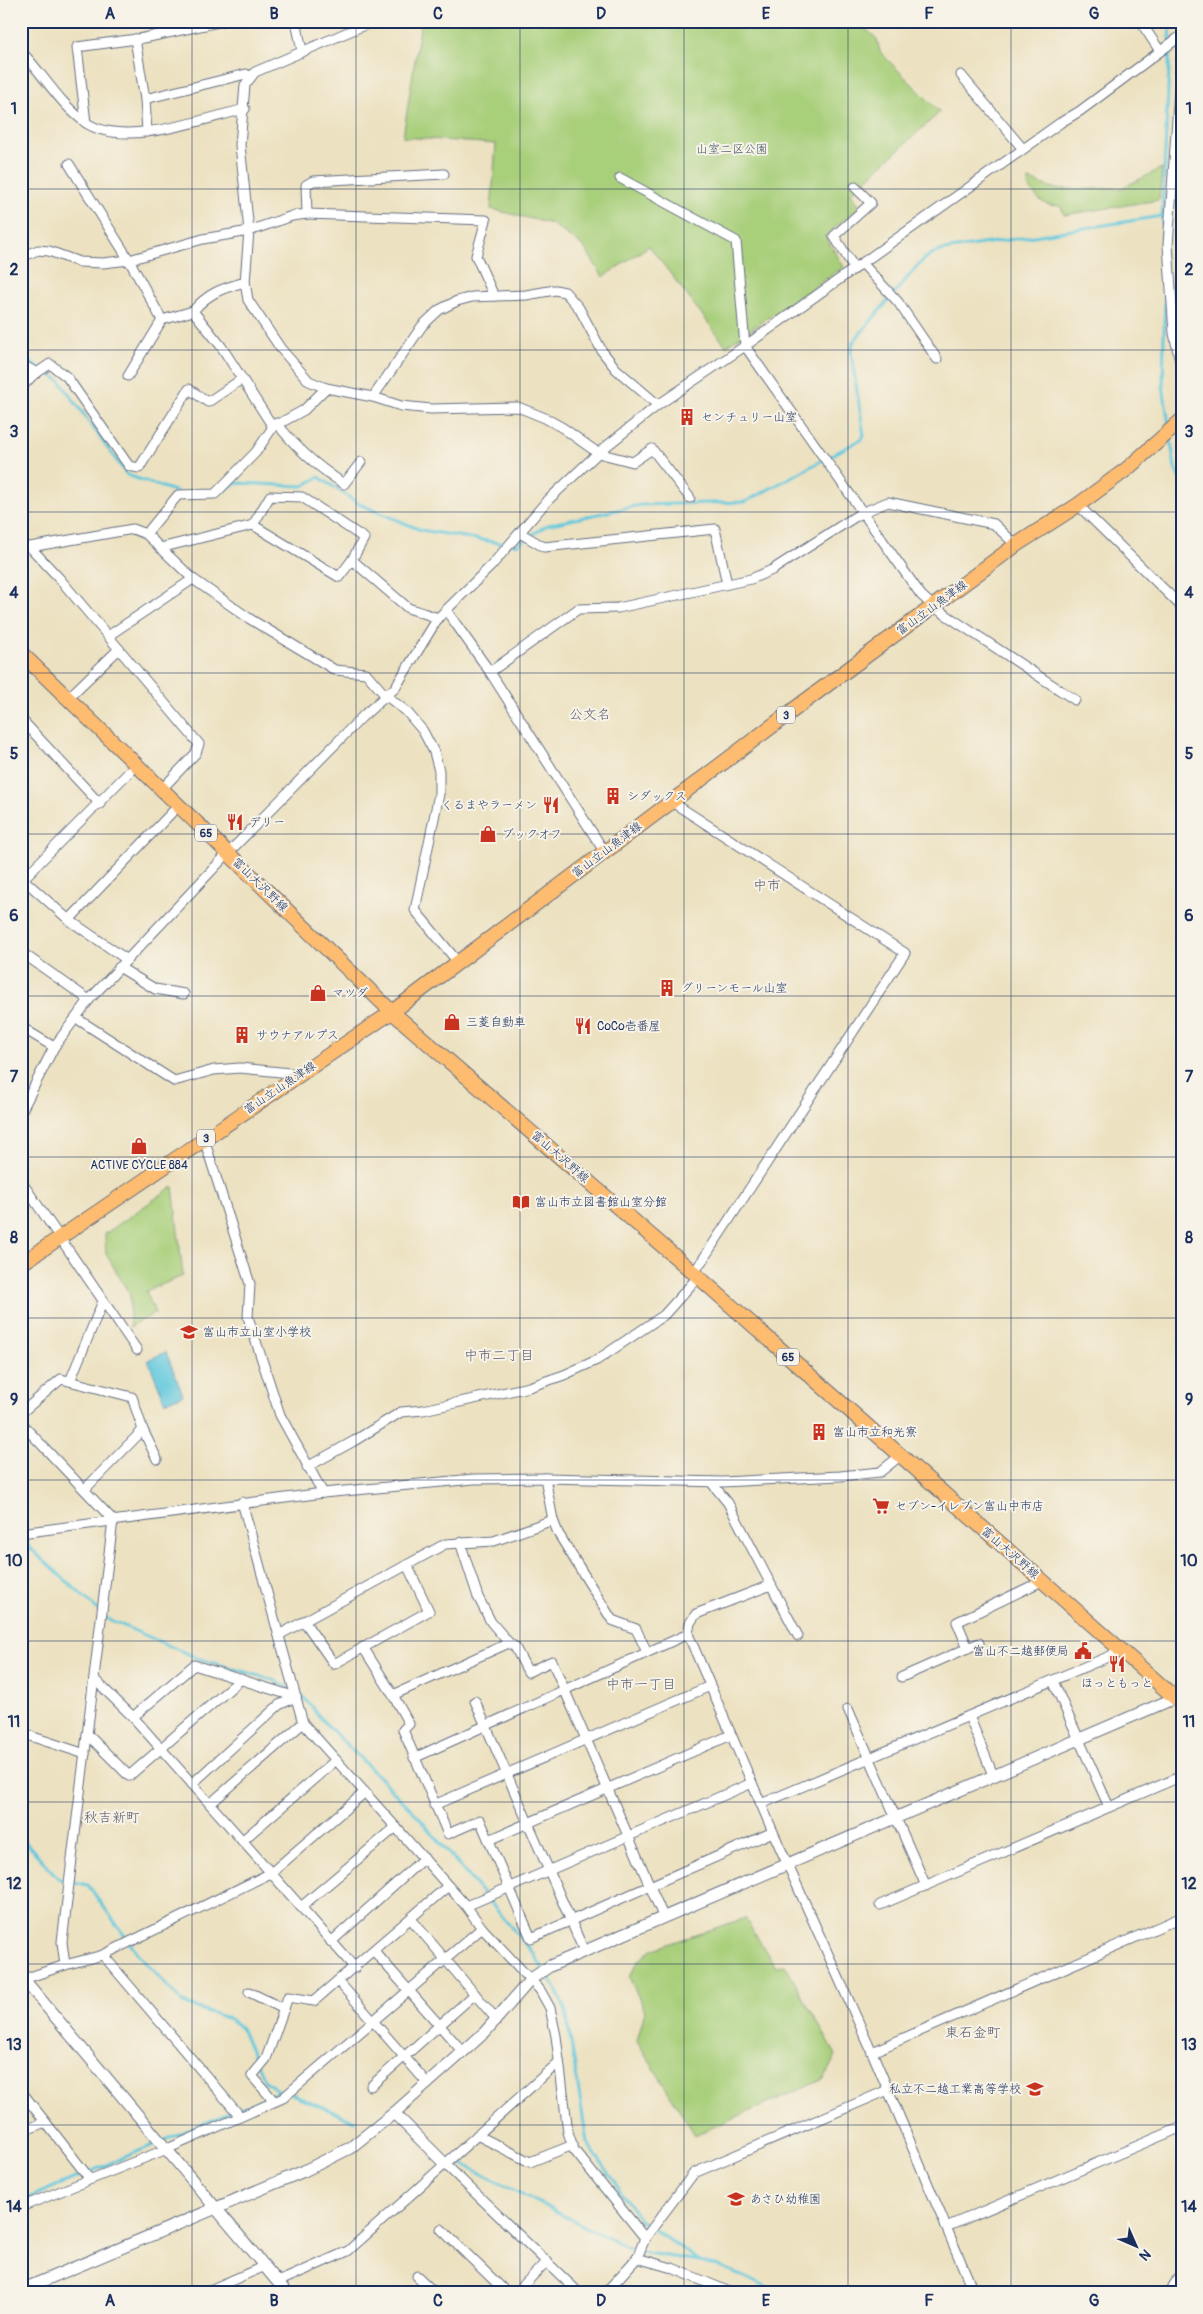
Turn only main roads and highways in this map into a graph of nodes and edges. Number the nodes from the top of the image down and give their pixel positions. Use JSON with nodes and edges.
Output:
{"nodes":[{"id":1,"x":1182,"y":420,"type":"edge"},
{"id":2,"x":21,"y":653,"type":"edge"},
{"id":3,"x":392,"y":1012,"type":"junction"},
{"id":4,"x":21,"y":1264,"type":"edge"},
{"id":5,"x":1178,"y":1701,"type":"edge"}],
"edges":[{"from":1,"to":3,"type":"main road","name":"富山立山魚津線","number":"3"},
{"from":2,"to":3,"type":"main road","name":"富山大沢野線","number":"65"},
{"from":3,"to":4,"type":"main road","name":"富山立山魚津線","number":"3"},
{"from":3,"to":5,"type":"main road","name":"富山大沢野線","number":"65"}]}
